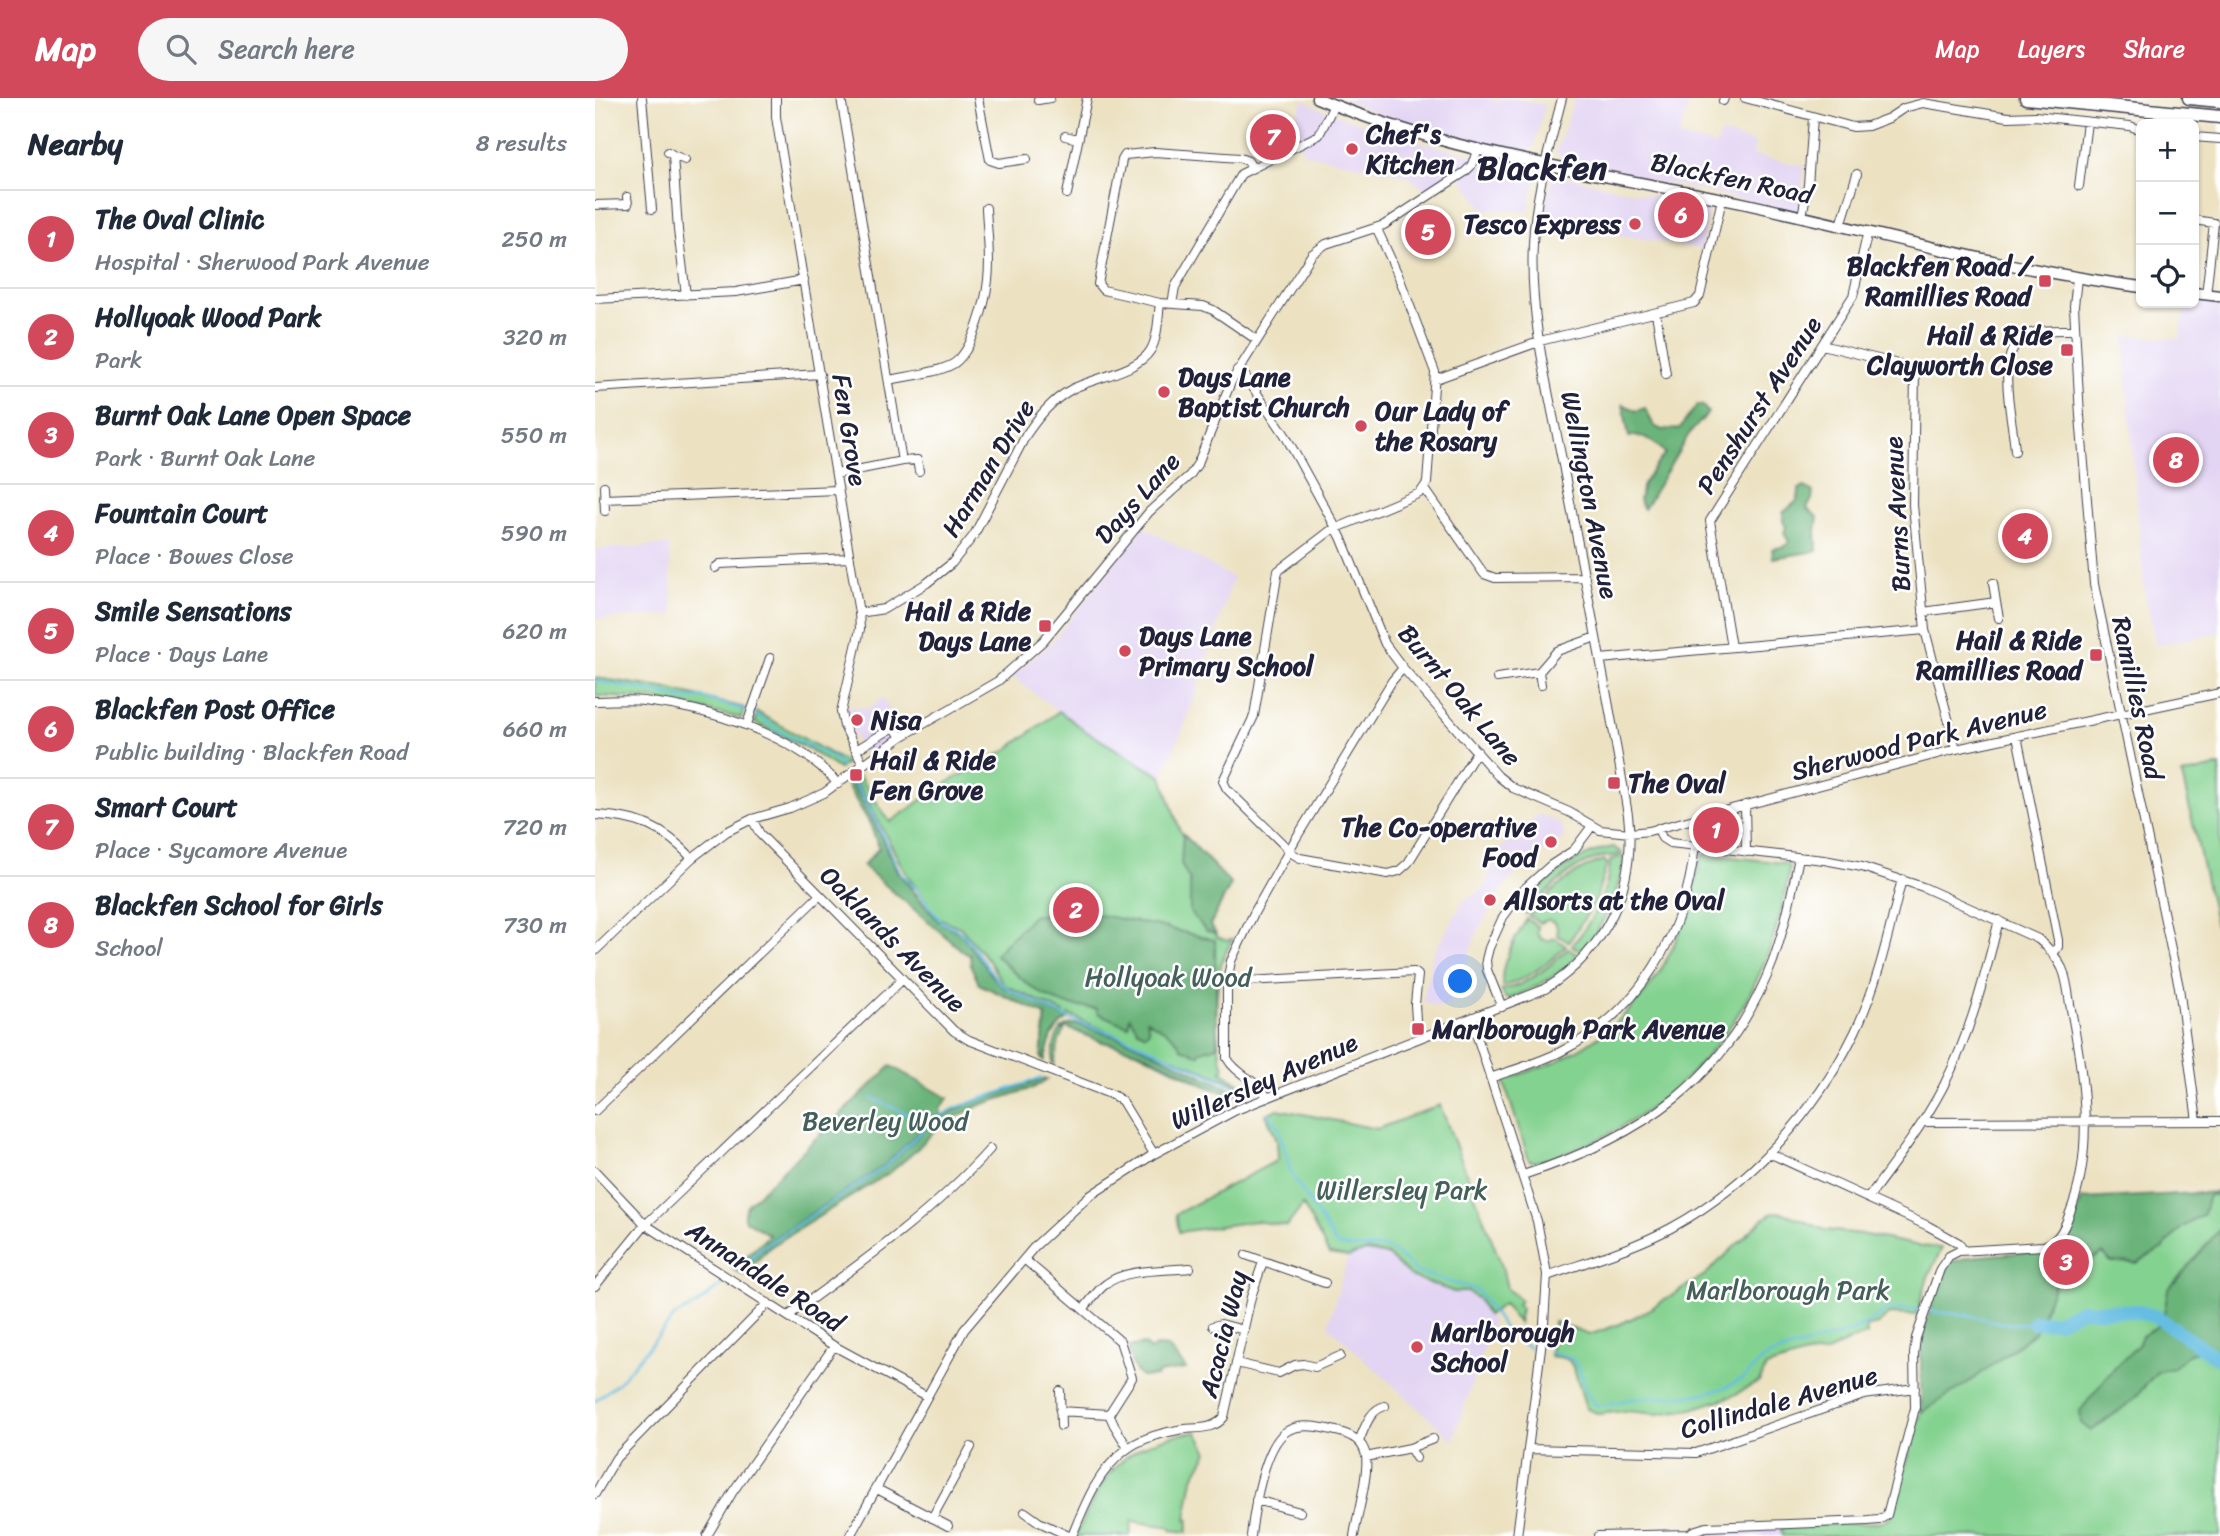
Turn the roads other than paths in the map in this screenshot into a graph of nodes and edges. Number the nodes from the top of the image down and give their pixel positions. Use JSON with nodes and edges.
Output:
{"nodes":[{"id":1,"x":642,"y":98,"type":"edge"},
{"id":2,"x":776,"y":98,"type":"edge"},
{"id":3,"x":841,"y":98,"type":"edge"},
{"id":4,"x":978,"y":98,"type":"edge"},
{"id":5,"x":1050,"y":98,"type":"edge"},
{"id":6,"x":1087,"y":98,"type":"edge"},
{"id":7,"x":1317,"y":98,"type":"edge"},
{"id":8,"x":1562,"y":98,"type":"edge"},
{"id":9,"x":1745,"y":98,"type":"edge"},
{"id":10,"x":2026,"y":98,"type":"edge"},
{"id":11,"x":2189,"y":98,"type":"edge"},
{"id":12,"x":1038,"y":100,"type":"dead end"},
{"id":13,"x":2220,"y":101,"type":"edge"},
{"id":14,"x":1333,"y":105,"type":"junction"},
{"id":15,"x":2220,"y":117,"type":"edge"},
{"id":16,"x":1813,"y":118,"type":"junction"},
{"id":17,"x":2087,"y":122,"type":"junction"},
{"id":18,"x":2136,"y":128,"type":"edge"},
{"id":19,"x":1065,"y":136,"type":"dead end"},
{"id":20,"x":2199,"y":137,"type":"edge"},
{"id":21,"x":1078,"y":139,"type":"junction"},
{"id":22,"x":2220,"y":139,"type":"edge"},
{"id":23,"x":1479,"y":148,"type":"junction"},
{"id":24,"x":1027,"y":159,"type":"dead end"},
{"id":25,"x":685,"y":160,"type":"dead end"},
{"id":26,"x":1545,"y":163,"type":"junction"},
{"id":27,"x":1252,"y":167,"type":"junction"},
{"id":28,"x":1857,"y":174,"type":"dead end"},
{"id":29,"x":2079,"y":186,"type":"dead end"},
{"id":30,"x":1067,"y":194,"type":"dead end"},
{"id":31,"x":627,"y":197,"type":"dead end"},
{"id":32,"x":1722,"y":199,"type":"junction"},
{"id":33,"x":595,"y":205,"type":"edge"},
{"id":34,"x":986,"y":208,"type":"dead end"},
{"id":35,"x":652,"y":209,"type":"dead end"},
{"id":36,"x":1802,"y":216,"type":"junction"},
{"id":37,"x":2199,"y":221,"type":"edge"},
{"id":38,"x":2217,"y":223,"type":"edge"},
{"id":39,"x":1841,"y":225,"type":"junction"},
{"id":40,"x":1377,"y":229,"type":"junction"},
{"id":41,"x":1868,"y":231,"type":"junction"},
{"id":42,"x":2077,"y":278,"type":"junction"},
{"id":43,"x":804,"y":280,"type":"junction"},
{"id":44,"x":2136,"y":286,"type":"edge"},
{"id":45,"x":2199,"y":294,"type":"edge"},
{"id":46,"x":686,"y":295,"type":"junction"},
{"id":47,"x":2206,"y":295,"type":"junction"},
{"id":48,"x":2220,"y":296,"type":"edge"},
{"id":49,"x":595,"y":299,"type":"edge"},
{"id":50,"x":1160,"y":303,"type":"junction"},
{"id":51,"x":1172,"y":304,"type":"junction"},
{"id":52,"x":1656,"y":313,"type":"junction"},
{"id":53,"x":2075,"y":330,"type":"junction"},
{"id":54,"x":1257,"y":340,"type":"junction"},
{"id":55,"x":1539,"y":342,"type":"junction"},
{"id":56,"x":1822,"y":345,"type":"junction"},
{"id":57,"x":1237,"y":370,"type":"junction"},
{"id":58,"x":820,"y":374,"type":"junction"},
{"id":59,"x":1666,"y":374,"type":"dead end"},
{"id":60,"x":1436,"y":379,"type":"junction"},
{"id":61,"x":889,"y":380,"type":"junction"},
{"id":62,"x":595,"y":388,"type":"edge"},
{"id":63,"x":2004,"y":441,"type":"dead end"},
{"id":64,"x":2015,"y":441,"type":"junction"},
{"id":65,"x":2015,"y":451,"type":"dead end"},
{"id":66,"x":902,"y":461,"type":"junction"},
{"id":67,"x":919,"y":471,"type":"dead end"},
{"id":68,"x":836,"y":474,"type":"junction"},
{"id":69,"x":604,"y":486,"type":"dead end"},
{"id":70,"x":838,"y":489,"type":"junction"},
{"id":71,"x":1425,"y":489,"type":"junction"},
{"id":72,"x":604,"y":499,"type":"junction"},
{"id":73,"x":604,"y":511,"type":"dead end"},
{"id":74,"x":1336,"y":528,"type":"junction"},
{"id":75,"x":849,"y":558,"type":"junction"},
{"id":76,"x":715,"y":568,"type":"dead end"},
{"id":77,"x":1585,"y":577,"type":"junction"},
{"id":78,"x":1993,"y":583,"type":"dead end"},
{"id":79,"x":1996,"y":602,"type":"junction"},
{"id":80,"x":859,"y":612,"type":"junction"},
{"id":81,"x":1923,"y":612,"type":"junction"},
{"id":82,"x":1999,"y":618,"type":"dead end"},
{"id":83,"x":1925,"y":630,"type":"junction"},
{"id":84,"x":1596,"y":637,"type":"junction"},
{"id":85,"x":1731,"y":647,"type":"junction"},
{"id":86,"x":770,"y":658,"type":"dead end"},
{"id":87,"x":1600,"y":659,"type":"junction"},
{"id":88,"x":1403,"y":668,"type":"junction"},
{"id":89,"x":1539,"y":672,"type":"junction"},
{"id":90,"x":1497,"y":678,"type":"dead end"},
{"id":91,"x":1541,"y":685,"type":"dead end"},
{"id":92,"x":2220,"y":693,"type":"edge"},
{"id":93,"x":595,"y":701,"type":"edge"},
{"id":94,"x":2120,"y":714,"type":"junction"},
{"id":95,"x":747,"y":724,"type":"junction"},
{"id":96,"x":2017,"y":736,"type":"junction"},
{"id":97,"x":901,"y":737,"type":"junction"},
{"id":98,"x":1956,"y":749,"type":"junction"},
{"id":99,"x":856,"y":750,"type":"junction"},
{"id":100,"x":1477,"y":751,"type":"junction"},
{"id":101,"x":863,"y":764,"type":"junction"},
{"id":102,"x":838,"y":783,"type":"junction"},
{"id":103,"x":1745,"y":805,"type":"junction"},
{"id":104,"x":595,"y":815,"type":"edge"},
{"id":105,"x":752,"y":820,"type":"junction"},
{"id":106,"x":1592,"y":826,"type":"junction"},
{"id":107,"x":1658,"y":828,"type":"junction"},
{"id":108,"x":1630,"y":833,"type":"junction"},
{"id":109,"x":1695,"y":846,"type":"junction"},
{"id":110,"x":1289,"y":850,"type":"junction"},
{"id":111,"x":1746,"y":852,"type":"junction"},
{"id":112,"x":1799,"y":857,"type":"junction"},
{"id":113,"x":692,"y":858,"type":"junction"},
{"id":114,"x":1902,"y":879,"type":"junction"},
{"id":115,"x":820,"y":895,"type":"junction"},
{"id":116,"x":1999,"y":920,"type":"junction"},
{"id":117,"x":595,"y":951,"type":"edge"},
{"id":118,"x":2053,"y":954,"type":"junction"},
{"id":119,"x":903,"y":979,"type":"junction"},
{"id":120,"x":1227,"y":982,"type":"junction"},
{"id":121,"x":1502,"y":1007,"type":"junction"},
{"id":122,"x":1471,"y":1018,"type":"junction"},
{"id":123,"x":1416,"y":1020,"type":"dead end"},
{"id":124,"x":1490,"y":1078,"type":"junction"},
{"id":125,"x":1267,"y":1097,"type":"junction"},
{"id":126,"x":595,"y":1111,"type":"edge"},
{"id":127,"x":2197,"y":1121,"type":"junction"},
{"id":128,"x":2220,"y":1121,"type":"edge"},
{"id":129,"x":1923,"y":1122,"type":"junction"},
{"id":130,"x":2084,"y":1122,"type":"junction"},
{"id":131,"x":990,"y":1149,"type":"dead end"},
{"id":132,"x":1769,"y":1153,"type":"junction"},
{"id":133,"x":1154,"y":1154,"type":"junction"},
{"id":134,"x":595,"y":1171,"type":"edge"},
{"id":135,"x":1523,"y":1175,"type":"junction"},
{"id":136,"x":1868,"y":1198,"type":"junction"},
{"id":137,"x":646,"y":1225,"type":"junction"},
{"id":138,"x":1963,"y":1250,"type":"junction"},
{"id":139,"x":1246,"y":1255,"type":"dead end"},
{"id":140,"x":1024,"y":1259,"type":"junction"},
{"id":141,"x":1263,"y":1262,"type":"junction"},
{"id":142,"x":1190,"y":1268,"type":"dead end"},
{"id":143,"x":1547,"y":1276,"type":"junction"},
{"id":144,"x":1325,"y":1283,"type":"dead end"},
{"id":145,"x":595,"y":1286,"type":"edge"},
{"id":146,"x":768,"y":1303,"type":"junction"},
{"id":147,"x":1083,"y":1309,"type":"junction"},
{"id":148,"x":788,"y":1316,"type":"junction"},
{"id":149,"x":1213,"y":1326,"type":"dead end"},
{"id":150,"x":1244,"y":1330,"type":"junction"},
{"id":151,"x":834,"y":1346,"type":"junction"},
{"id":152,"x":1340,"y":1356,"type":"dead end"},
{"id":153,"x":1236,"y":1363,"type":"junction"},
{"id":154,"x":1915,"y":1388,"type":"junction"},
{"id":155,"x":1060,"y":1391,"type":"dead end"},
{"id":156,"x":926,"y":1396,"type":"junction"},
{"id":157,"x":1385,"y":1406,"type":"dead end"},
{"id":158,"x":1060,"y":1411,"type":"junction"},
{"id":159,"x":1109,"y":1413,"type":"junction"},
{"id":160,"x":1061,"y":1426,"type":"dead end"},
{"id":161,"x":1433,"y":1439,"type":"dead end"},
{"id":162,"x":1359,"y":1441,"type":"junction"},
{"id":163,"x":971,"y":1447,"type":"dead end"},
{"id":164,"x":1128,"y":1448,"type":"junction"},
{"id":165,"x":1410,"y":1448,"type":"junction"},
{"id":166,"x":1528,"y":1449,"type":"junction"},
{"id":167,"x":1366,"y":1457,"type":"junction"},
{"id":168,"x":1416,"y":1458,"type":"dead end"},
{"id":169,"x":875,"y":1488,"type":"junction"},
{"id":170,"x":595,"y":1494,"type":"edge"},
{"id":171,"x":1256,"y":1500,"type":"junction"},
{"id":172,"x":1025,"y":1511,"type":"dead end"},
{"id":173,"x":1300,"y":1511,"type":"dead end"},
{"id":174,"x":932,"y":1518,"type":"junction"},
{"id":175,"x":948,"y":1526,"type":"dead end"},
{"id":176,"x":1688,"y":1535,"type":"edge"},
{"id":177,"x":707,"y":1536,"type":"edge"},
{"id":178,"x":850,"y":1536,"type":"edge"},
{"id":179,"x":1070,"y":1536,"type":"edge"},
{"id":180,"x":1251,"y":1536,"type":"edge"},
{"id":181,"x":1354,"y":1536,"type":"edge"},
{"id":182,"x":1517,"y":1536,"type":"edge"},
{"id":183,"x":1598,"y":1536,"type":"edge"}],
"edges":[{"from":1,"to":35,"type":"street"},
{"from":2,"to":43,"type":"street","name":"Fen Grove"},
{"from":3,"to":61,"type":"street"},
{"from":4,"to":24,"type":"street"},
{"from":5,"to":12,"type":"street"},
{"from":6,"to":21,"type":"street"},
{"from":7,"to":14,"type":"main road","name":"Blackfen Road"},
{"from":8,"to":26,"type":"street","name":"Wellington Avenue"},
{"from":9,"to":16,"type":"street"},
{"from":10,"to":15,"type":"highway"},
{"from":11,"to":13,"type":"highway"},
{"from":14,"to":23,"type":"main road","name":"Blackfen Road"},
{"from":14,"to":27,"type":"street"},
{"from":16,"to":17,"type":"street"},
{"from":16,"to":36,"type":"street"},
{"from":17,"to":18,"type":"street"},
{"from":17,"to":29,"type":"street"},
{"from":19,"to":21,"type":"street"},
{"from":20,"to":22,"type":"street"},
{"from":21,"to":30,"type":"street"},
{"from":23,"to":26,"type":"main road","name":"Blackfen Road"},
{"from":23,"to":40,"type":"street","name":"Days Lane"},
{"from":25,"to":46,"type":"street"},
{"from":26,"to":32,"type":"main road","name":"Blackfen Road"},
{"from":26,"to":55,"type":"street","name":"Wellington Avenue"},
{"from":27,"to":50,"type":"street"},
{"from":27,"to":51,"type":"street"},
{"from":28,"to":39,"type":"street"},
{"from":31,"to":33,"type":"street"},
{"from":32,"to":36,"type":"main road","name":"Blackfen Road"},
{"from":32,"to":52,"type":"street"},
{"from":34,"to":61,"type":"street"},
{"from":36,"to":39,"type":"main road","name":"Blackfen Road"},
{"from":37,"to":38,"type":"street"},
{"from":38,"to":47,"type":"street"},
{"from":39,"to":41,"type":"main road","name":"Blackfen Road"},
{"from":40,"to":54,"type":"street","name":"Days Lane"},
{"from":40,"to":60,"type":"street"},
{"from":41,"to":42,"type":"main road","name":"Blackfen Road"},
{"from":41,"to":56,"type":"street","name":"Penshurst Avenue"},
{"from":42,"to":44,"type":"main road","name":"Blackfen Road"},
{"from":42,"to":53,"type":"street","name":"Ramillies Road"},
{"from":43,"to":46,"type":"street"},
{"from":43,"to":58,"type":"street","name":"Fen Grove"},
{"from":45,"to":47,"type":"main road"},
{"from":46,"to":49,"type":"street"},
{"from":47,"to":48,"type":"main road"},
{"from":50,"to":51,"type":"street"},
{"from":50,"to":80,"type":"street","name":"Harman Drive"},
{"from":51,"to":54,"type":"street"},
{"from":52,"to":55,"type":"street"},
{"from":52,"to":59,"type":"street"},
{"from":53,"to":64,"type":"street"},
{"from":53,"to":94,"type":"street","name":"Ramillies Road"},
{"from":54,"to":57,"type":"street","name":"Days Lane"},
{"from":55,"to":60,"type":"street"},
{"from":55,"to":77,"type":"street","name":"Wellington Avenue"},
{"from":56,"to":81,"type":"street","name":"Burns Avenue"},
{"from":56,"to":85,"type":"street","name":"Penshurst Avenue"},
{"from":57,"to":74,"type":"street","name":"Burnt Oak Lane"},
{"from":57,"to":97,"type":"street","name":"Days Lane"},
{"from":58,"to":62,"type":"street"},
{"from":58,"to":68,"type":"street","name":"Fen Grove"},
{"from":60,"to":71,"type":"street"},
{"from":61,"to":66,"type":"street"},
{"from":63,"to":64,"type":"street"},
{"from":64,"to":65,"type":"street"},
{"from":66,"to":67,"type":"street"},
{"from":66,"to":68,"type":"street"},
{"from":68,"to":70,"type":"street","name":"Fen Grove"},
{"from":69,"to":72,"type":"street"},
{"from":70,"to":72,"type":"street"},
{"from":70,"to":75,"type":"street","name":"Fen Grove"},
{"from":71,"to":74,"type":"street"},
{"from":71,"to":77,"type":"street"},
{"from":72,"to":73,"type":"street"},
{"from":74,"to":88,"type":"street","name":"Burnt Oak Lane"},
{"from":74,"to":110,"type":"street"},
{"from":75,"to":76,"type":"street"},
{"from":75,"to":80,"type":"street","name":"Fen Grove"},
{"from":77,"to":84,"type":"street","name":"Wellington Avenue"},
{"from":78,"to":79,"type":"street"},
{"from":79,"to":81,"type":"street"},
{"from":79,"to":82,"type":"street"},
{"from":80,"to":99,"type":"street","name":"Fen Grove"},
{"from":81,"to":83,"type":"street","name":"Burns Avenue"},
{"from":83,"to":85,"type":"street"},
{"from":83,"to":98,"type":"street","name":"Burns Avenue"},
{"from":84,"to":87,"type":"street","name":"Wellington Avenue"},
{"from":84,"to":89,"type":"street"},
{"from":85,"to":87,"type":"street"},
{"from":86,"to":95,"type":"street"},
{"from":87,"to":108,"type":"street","name":"Wellington Avenue"},
{"from":88,"to":100,"type":"street","name":"Burnt Oak Lane"},
{"from":88,"to":110,"type":"street"},
{"from":89,"to":90,"type":"street"},
{"from":89,"to":91,"type":"street"},
{"from":92,"to":94,"type":"street","name":"Sherwood Park Avenue"},
{"from":93,"to":95,"type":"street"},
{"from":94,"to":96,"type":"street","name":"Sherwood Park Avenue"},
{"from":94,"to":127,"type":"street","name":"Ramillies Road"},
{"from":95,"to":102,"type":"street"},
{"from":96,"to":98,"type":"street","name":"Sherwood Park Avenue"},
{"from":96,"to":118,"type":"street"},
{"from":97,"to":99,"type":"street","name":"Days Lane"},
{"from":97,"to":101,"type":"street","name":"Days Lane"},
{"from":98,"to":103,"type":"street","name":"Sherwood Park Avenue"},
{"from":99,"to":101,"type":"street","name":"Fen Grove"},
{"from":100,"to":106,"type":"street","name":"Burnt Oak Lane"},
{"from":100,"to":110,"type":"street"},
{"from":101,"to":102,"type":"street","name":"Days Lane"},
{"from":102,"to":105,"type":"street","name":"Days Lane"},
{"from":103,"to":107,"type":"street","name":"Sherwood Park Avenue"},
{"from":103,"to":111,"type":"street"},
{"from":104,"to":113,"type":"street"},
{"from":105,"to":113,"type":"street","name":"Days Lane"},
{"from":105,"to":115,"type":"street","name":"Oaklands Avenue"},
{"from":106,"to":108,"type":"street","name":"Burnt Oak Lane"},
{"from":106,"to":121,"type":"street"},
{"from":107,"to":108,"type":"street","name":"Sherwood Park Avenue"},
{"from":107,"to":109,"type":"street"},
{"from":108,"to":121,"type":"street"},
{"from":109,"to":111,"type":"street"},
{"from":109,"to":124,"type":"street"},
{"from":110,"to":120,"type":"street"},
{"from":111,"to":112,"type":"street"},
{"from":112,"to":114,"type":"street"},
{"from":112,"to":135,"type":"street"},
{"from":113,"to":117,"type":"street","name":"Days Lane"},
{"from":114,"to":116,"type":"street"},
{"from":114,"to":132,"type":"street"},
{"from":115,"to":119,"type":"street","name":"Oaklands Avenue"},
{"from":115,"to":126,"type":"street"},
{"from":116,"to":118,"type":"street"},
{"from":116,"to":129,"type":"street"},
{"from":118,"to":130,"type":"street"},
{"from":119,"to":133,"type":"street","name":"Oaklands Avenue"},
{"from":119,"to":137,"type":"street"},
{"from":120,"to":123,"type":"street"},
{"from":120,"to":125,"type":"street"},
{"from":121,"to":122,"type":"street","name":"Willersley Avenue"},
{"from":122,"to":124,"type":"street"},
{"from":122,"to":125,"type":"street","name":"Willersley Avenue"},
{"from":124,"to":135,"type":"street"},
{"from":125,"to":133,"type":"street","name":"Willersley Avenue"},
{"from":127,"to":128,"type":"street"},
{"from":127,"to":130,"type":"street"},
{"from":129,"to":130,"type":"street"},
{"from":129,"to":136,"type":"street"},
{"from":130,"to":138,"type":"street"},
{"from":131,"to":148,"type":"street"},
{"from":132,"to":136,"type":"street"},
{"from":132,"to":143,"type":"street"},
{"from":133,"to":140,"type":"street","name":"Willersley Avenue"},
{"from":134,"to":137,"type":"street","name":"Annandale Road"},
{"from":135,"to":143,"type":"street"},
{"from":136,"to":138,"type":"street"},
{"from":137,"to":145,"type":"street"},
{"from":137,"to":146,"type":"street","name":"Annandale Road"},
{"from":138,"to":154,"type":"street"},
{"from":139,"to":141,"type":"street","name":"Acacia Way"},
{"from":140,"to":147,"type":"street"},
{"from":140,"to":156,"type":"street","name":"Willersley Avenue"},
{"from":141,"to":144,"type":"street","name":"Acacia Way"},
{"from":141,"to":150,"type":"street","name":"Acacia Way"},
{"from":142,"to":147,"type":"street"},
{"from":143,"to":166,"type":"street"},
{"from":146,"to":148,"type":"street","name":"Annandale Road"},
{"from":146,"to":170,"type":"street"},
{"from":147,"to":159,"type":"street"},
{"from":148,"to":151,"type":"street","name":"Annandale Road"},
{"from":149,"to":150,"type":"street"},
{"from":150,"to":153,"type":"street","name":"Acacia Way"},
{"from":151,"to":156,"type":"street","name":"Annandale Road"},
{"from":151,"to":177,"type":"street"},
{"from":152,"to":153,"type":"street"},
{"from":153,"to":164,"type":"street","name":"Acacia Way"},
{"from":154,"to":166,"type":"street","name":"Collindale Avenue"},
{"from":154,"to":176,"type":"street"},
{"from":155,"to":158,"type":"street"},
{"from":156,"to":169,"type":"street","name":"Willersley Avenue"},
{"from":157,"to":162,"type":"street"},
{"from":158,"to":159,"type":"street"},
{"from":158,"to":160,"type":"street"},
{"from":159,"to":164,"type":"street"},
{"from":161,"to":165,"type":"street"},
{"from":162,"to":167,"type":"street"},
{"from":162,"to":171,"type":"street"},
{"from":163,"to":174,"type":"street"},
{"from":164,"to":179,"type":"street","name":"Acacia Way"},
{"from":165,"to":167,"type":"street"},
{"from":165,"to":168,"type":"street"},
{"from":166,"to":182,"type":"street"},
{"from":167,"to":181,"type":"street"},
{"from":169,"to":174,"type":"street"},
{"from":169,"to":178,"type":"street","name":"Willersley Avenue"},
{"from":171,"to":173,"type":"street"},
{"from":171,"to":180,"type":"street"},
{"from":172,"to":179,"type":"street"},
{"from":174,"to":175,"type":"street"},
{"from":176,"to":183,"type":"street"}]}
